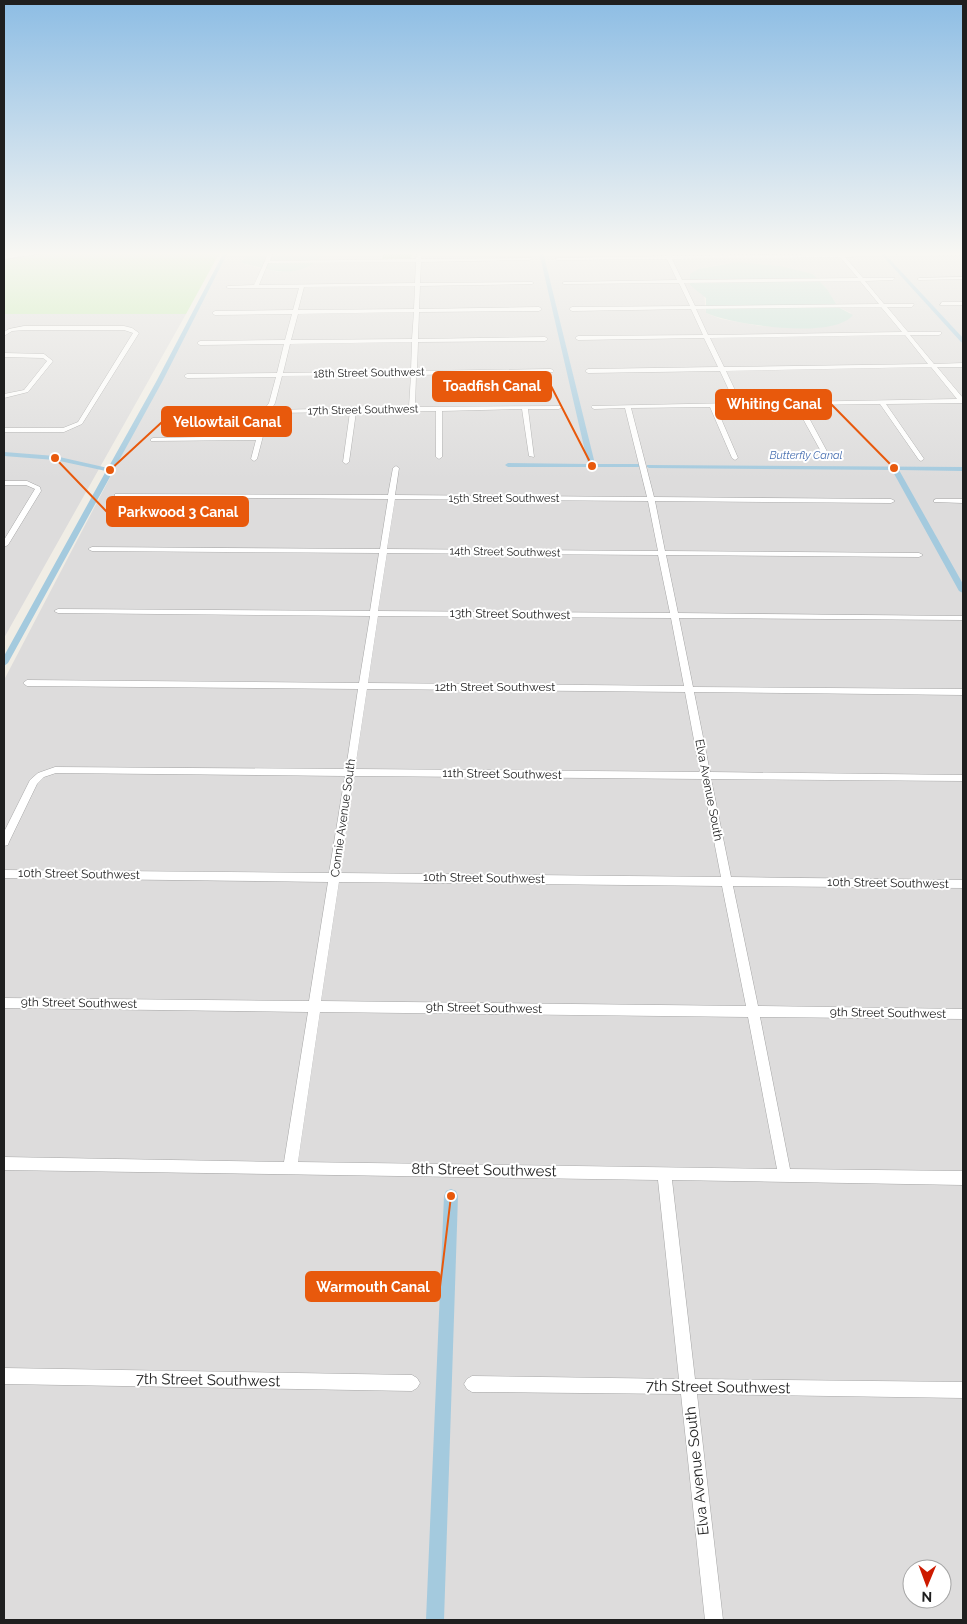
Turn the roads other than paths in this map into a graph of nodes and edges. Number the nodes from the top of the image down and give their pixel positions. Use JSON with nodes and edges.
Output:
{"nodes":[{"id":1,"x":292,"y":328,"type":"edge"},
{"id":2,"x":415,"y":328,"type":"edge"},
{"id":3,"x":703,"y":328,"type":"edge"},
{"id":4,"x":901,"y":328,"type":"edge"},
{"id":5,"x":4,"y":334,"type":"edge"},
{"id":6,"x":906,"y":334,"type":"junction"},
{"id":7,"x":939,"y":334,"type":"dead end"},
{"id":8,"x":707,"y":336,"type":"junction"},
{"id":9,"x":578,"y":338,"type":"dead end"},
{"id":10,"x":544,"y":339,"type":"dead end"},
{"id":11,"x":415,"y":340,"type":"junction"},
{"id":12,"x":288,"y":342,"type":"junction"},
{"id":13,"x":200,"y":343,"type":"dead end"},
{"id":14,"x":4,"y":355,"type":"edge"},
{"id":15,"x":963,"y":365,"type":"edge"},
{"id":16,"x":932,"y":366,"type":"junction"},
{"id":17,"x":722,"y":369,"type":"junction"},
{"id":18,"x":588,"y":370,"type":"dead end"},
{"id":19,"x":551,"y":371,"type":"dead end"},
{"id":20,"x":414,"y":373,"type":"junction"},
{"id":21,"x":280,"y":375,"type":"junction"},
{"id":22,"x":187,"y":376,"type":"dead end"},
{"id":23,"x":4,"y":396,"type":"edge"},
{"id":24,"x":963,"y":401,"type":"edge"},
{"id":25,"x":882,"y":403,"type":"junction"},
{"id":26,"x":798,"y":404,"type":"junction"},
{"id":27,"x":712,"y":405,"type":"junction"},
{"id":28,"x":739,"y":405,"type":"junction"},
{"id":29,"x":627,"y":406,"type":"junction"},
{"id":30,"x":559,"y":407,"type":"dead end"},
{"id":31,"x":594,"y":407,"type":"dead end"},
{"id":32,"x":526,"y":408,"type":"junction"},
{"id":33,"x":439,"y":409,"type":"junction"},
{"id":34,"x":353,"y":410,"type":"junction"},
{"id":35,"x":412,"y":410,"type":"junction"},
{"id":36,"x":266,"y":412,"type":"junction"},
{"id":37,"x":167,"y":413,"type":"dead end"},
{"id":38,"x":4,"y":430,"type":"edge"},
{"id":39,"x":259,"y":438,"type":"junction"},
{"id":40,"x":153,"y":440,"type":"dead end"},
{"id":41,"x":532,"y":456,"type":"dead end"},
{"id":42,"x":440,"y":457,"type":"dead end"},
{"id":43,"x":827,"y":457,"type":"dead end"},
{"id":44,"x":735,"y":458,"type":"dead end"},
{"id":45,"x":254,"y":459,"type":"dead end"},
{"id":46,"x":921,"y":459,"type":"dead end"},
{"id":47,"x":346,"y":462,"type":"dead end"},
{"id":48,"x":396,"y":468,"type":"dead end"},
{"id":49,"x":4,"y":483,"type":"edge"},
{"id":50,"x":117,"y":495,"type":"dead end"},
{"id":51,"x":392,"y":497,"type":"junction"},
{"id":52,"x":651,"y":499,"type":"junction"},
{"id":53,"x":891,"y":501,"type":"dead end"},
{"id":54,"x":936,"y":501,"type":"dead end"},
{"id":55,"x":963,"y":501,"type":"edge"},
{"id":56,"x":4,"y":545,"type":"edge"},
{"id":57,"x":92,"y":548,"type":"dead end"},
{"id":58,"x":383,"y":551,"type":"junction"},
{"id":59,"x":662,"y":553,"type":"junction"},
{"id":60,"x":918,"y":555,"type":"dead end"},
{"id":61,"x":58,"y":611,"type":"dead end"},
{"id":62,"x":374,"y":613,"type":"junction"},
{"id":63,"x":674,"y":616,"type":"junction"},
{"id":64,"x":963,"y":618,"type":"edge"},
{"id":65,"x":27,"y":683,"type":"dead end"},
{"id":66,"x":363,"y":686,"type":"junction"},
{"id":67,"x":689,"y":689,"type":"junction"},
{"id":68,"x":963,"y":692,"type":"edge"},
{"id":69,"x":349,"y":773,"type":"junction"},
{"id":70,"x":706,"y":776,"type":"junction"},
{"id":71,"x":963,"y":778,"type":"edge"},
{"id":72,"x":4,"y":842,"type":"edge"},
{"id":73,"x":4,"y":874,"type":"edge"},
{"id":74,"x":334,"y":877,"type":"junction"},
{"id":75,"x":727,"y":882,"type":"junction"},
{"id":76,"x":963,"y":884,"type":"edge"},
{"id":77,"x":4,"y":1002,"type":"edge"},
{"id":78,"x":314,"y":1006,"type":"junction"},
{"id":79,"x":753,"y":1012,"type":"junction"},
{"id":80,"x":963,"y":1014,"type":"edge"},
{"id":81,"x":4,"y":1164,"type":"edge"},
{"id":82,"x":290,"y":1168,"type":"junction"},
{"id":83,"x":664,"y":1173,"type":"junction"},
{"id":84,"x":785,"y":1175,"type":"junction"},
{"id":85,"x":963,"y":1178,"type":"edge"},
{"id":86,"x":4,"y":1376,"type":"edge"},
{"id":87,"x":412,"y":1383,"type":"dead end"},
{"id":88,"x":472,"y":1384,"type":"dead end"},
{"id":89,"x":688,"y":1386,"type":"junction"},
{"id":90,"x":963,"y":1390,"type":"edge"},
{"id":91,"x":714,"y":1620,"type":"edge"}],
"edges":[{"from":1,"to":12,"type":"street"},
{"from":2,"to":11,"type":"street"},
{"from":3,"to":8,"type":"street"},
{"from":4,"to":6,"type":"street"},
{"from":5,"to":38,"type":"street"},
{"from":6,"to":7,"type":"street"},
{"from":6,"to":8,"type":"street"},
{"from":6,"to":16,"type":"street"},
{"from":8,"to":9,"type":"street"},
{"from":8,"to":17,"type":"street"},
{"from":10,"to":11,"type":"street"},
{"from":11,"to":12,"type":"street"},
{"from":11,"to":20,"type":"street"},
{"from":12,"to":13,"type":"street"},
{"from":12,"to":21,"type":"street"},
{"from":14,"to":23,"type":"street"},
{"from":15,"to":16,"type":"street"},
{"from":16,"to":17,"type":"street"},
{"from":16,"to":24,"type":"street"},
{"from":17,"to":18,"type":"street"},
{"from":17,"to":28,"type":"street"},
{"from":19,"to":20,"type":"street","name":"18th Street Southwest"},
{"from":20,"to":21,"type":"street","name":"18th Street Southwest"},
{"from":20,"to":35,"type":"street"},
{"from":21,"to":22,"type":"street","name":"18th Street Southwest"},
{"from":21,"to":36,"type":"street"},
{"from":24,"to":25,"type":"street"},
{"from":25,"to":26,"type":"street"},
{"from":25,"to":46,"type":"street"},
{"from":26,"to":28,"type":"street"},
{"from":26,"to":43,"type":"street"},
{"from":27,"to":28,"type":"street"},
{"from":27,"to":29,"type":"street"},
{"from":27,"to":44,"type":"street"},
{"from":29,"to":31,"type":"street"},
{"from":29,"to":52,"type":"street","name":"Elva Avenue South"},
{"from":30,"to":32,"type":"street","name":"17th Street Southwest"},
{"from":32,"to":33,"type":"street","name":"17th Street Southwest"},
{"from":32,"to":41,"type":"street"},
{"from":33,"to":35,"type":"street","name":"17th Street Southwest"},
{"from":33,"to":42,"type":"street"},
{"from":34,"to":35,"type":"street","name":"17th Street Southwest"},
{"from":34,"to":36,"type":"street","name":"17th Street Southwest"},
{"from":34,"to":47,"type":"street"},
{"from":36,"to":37,"type":"street","name":"17th Street Southwest"},
{"from":36,"to":39,"type":"street"},
{"from":39,"to":40,"type":"street"},
{"from":39,"to":45,"type":"street"},
{"from":48,"to":51,"type":"street","name":"Connie Avenue South"},
{"from":49,"to":56,"type":"street"},
{"from":50,"to":51,"type":"street","name":"15th Street Southwest"},
{"from":51,"to":52,"type":"street","name":"15th Street Southwest"},
{"from":51,"to":58,"type":"street","name":"Connie Avenue South"},
{"from":52,"to":53,"type":"street","name":"15th Street Southwest"},
{"from":52,"to":59,"type":"street","name":"Elva Avenue South"},
{"from":54,"to":55,"type":"street"},
{"from":57,"to":58,"type":"street","name":"14th Street Southwest"},
{"from":58,"to":59,"type":"street","name":"14th Street Southwest"},
{"from":58,"to":62,"type":"street","name":"Connie Avenue South"},
{"from":59,"to":60,"type":"street","name":"14th Street Southwest"},
{"from":59,"to":63,"type":"street","name":"Elva Avenue South"},
{"from":61,"to":62,"type":"street","name":"13th Street Southwest"},
{"from":62,"to":63,"type":"street","name":"13th Street Southwest"},
{"from":62,"to":66,"type":"street","name":"Connie Avenue South"},
{"from":63,"to":64,"type":"street","name":"13th Street Southwest"},
{"from":63,"to":67,"type":"street","name":"Elva Avenue South"},
{"from":65,"to":66,"type":"street","name":"12th Street Southwest"},
{"from":66,"to":67,"type":"street","name":"12th Street Southwest"},
{"from":66,"to":69,"type":"street","name":"Connie Avenue South"},
{"from":67,"to":68,"type":"street","name":"12th Street Southwest"},
{"from":67,"to":70,"type":"street","name":"Elva Avenue South"},
{"from":69,"to":70,"type":"street","name":"11th Street Southwest"},
{"from":69,"to":72,"type":"street","name":"11th Street Southwest"},
{"from":69,"to":74,"type":"street","name":"Connie Avenue South"},
{"from":70,"to":71,"type":"street","name":"11th Street Southwest"},
{"from":70,"to":75,"type":"street","name":"Elva Avenue South"},
{"from":73,"to":74,"type":"street","name":"10th Street Southwest"},
{"from":74,"to":75,"type":"street","name":"10th Street Southwest"},
{"from":74,"to":78,"type":"street","name":"Connie Avenue South"},
{"from":75,"to":76,"type":"street","name":"10th Street Southwest"},
{"from":75,"to":79,"type":"street","name":"Elva Avenue South"},
{"from":77,"to":78,"type":"street","name":"9th Street Southwest"},
{"from":78,"to":79,"type":"street","name":"9th Street Southwest"},
{"from":78,"to":82,"type":"street","name":"Connie Avenue South"},
{"from":79,"to":80,"type":"street","name":"9th Street Southwest"},
{"from":79,"to":84,"type":"street","name":"Elva Avenue South"},
{"from":81,"to":82,"type":"street","name":"8th Street Southwest"},
{"from":82,"to":83,"type":"street","name":"8th Street Southwest"},
{"from":83,"to":84,"type":"street","name":"8th Street Southwest"},
{"from":83,"to":89,"type":"street","name":"Elva Avenue South"},
{"from":84,"to":85,"type":"street","name":"8th Street Southwest"},
{"from":86,"to":87,"type":"street","name":"7th Street Southwest"},
{"from":88,"to":89,"type":"street","name":"7th Street Southwest"},
{"from":89,"to":90,"type":"street","name":"7th Street Southwest"},
{"from":89,"to":91,"type":"street","name":"Elva Avenue South"}]}
